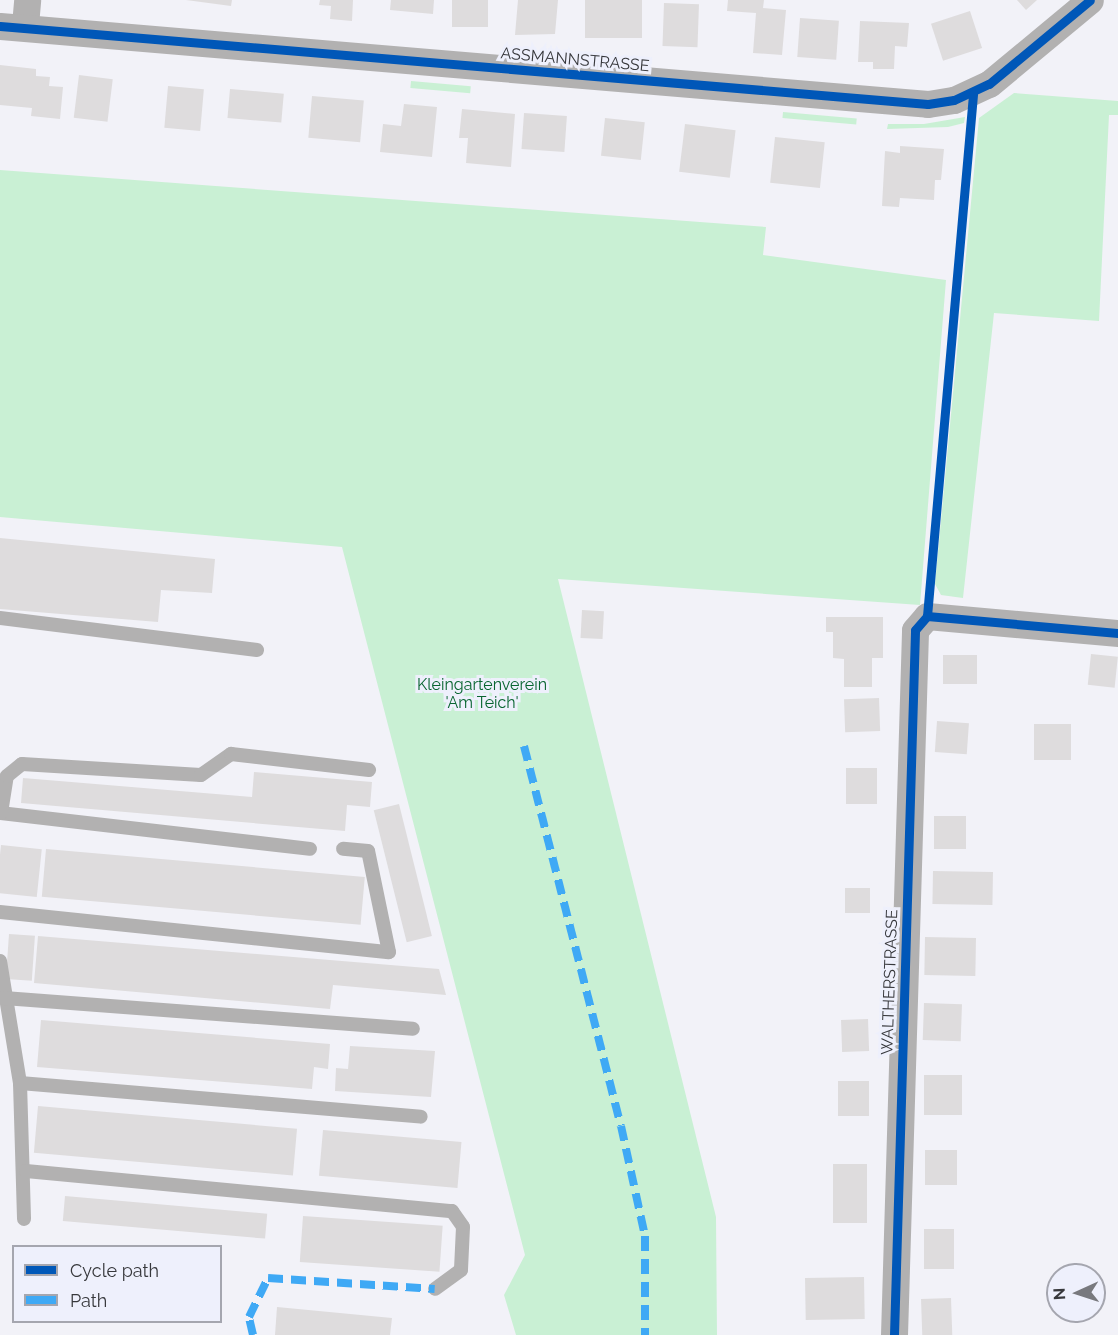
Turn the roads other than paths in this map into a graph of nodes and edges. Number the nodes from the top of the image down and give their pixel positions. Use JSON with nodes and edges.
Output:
{"nodes":[{"id":1,"x":1090,"y":0,"type":"edge"},
{"id":2,"x":17,"y":17,"type":"edge"},
{"id":3,"x":0,"y":618,"type":"edge"},
{"id":4,"x":1118,"y":633,"type":"edge"},
{"id":5,"x":257,"y":650,"type":"dead end"},
{"id":6,"x":369,"y":770,"type":"dead end"},
{"id":7,"x":0,"y":813,"type":"edge"},
{"id":8,"x":310,"y":849,"type":"dead end"},
{"id":9,"x":343,"y":849,"type":"dead end"},
{"id":10,"x":0,"y":912,"type":"edge"},
{"id":11,"x":0,"y":961,"type":"edge"},
{"id":12,"x":4,"y":998,"type":"junction"},
{"id":13,"x":413,"y":1029,"type":"dead end"},
{"id":14,"x":20,"y":1083,"type":"junction"},
{"id":15,"x":421,"y":1118,"type":"dead end"},
{"id":16,"x":26,"y":1171,"type":"junction"},
{"id":17,"x":24,"y":1219,"type":"dead end"},
{"id":18,"x":435,"y":1289,"type":"dead end"},
{"id":19,"x":894,"y":1335,"type":"edge"}],
"edges":[{"from":1,"to":2,"type":"street","name":"ASSMANNSTRASSE"},
{"from":3,"to":5,"type":"lane"},
{"from":4,"to":19,"type":"street","name":"WALTHERSTRASSE"},
{"from":6,"to":7,"type":"lane"},
{"from":7,"to":8,"type":"lane"},
{"from":9,"to":10,"type":"lane"},
{"from":11,"to":12,"type":"lane"},
{"from":12,"to":13,"type":"lane"},
{"from":12,"to":14,"type":"lane"},
{"from":14,"to":15,"type":"lane"},
{"from":14,"to":16,"type":"lane"},
{"from":16,"to":17,"type":"lane"},
{"from":16,"to":18,"type":"lane"}]}
